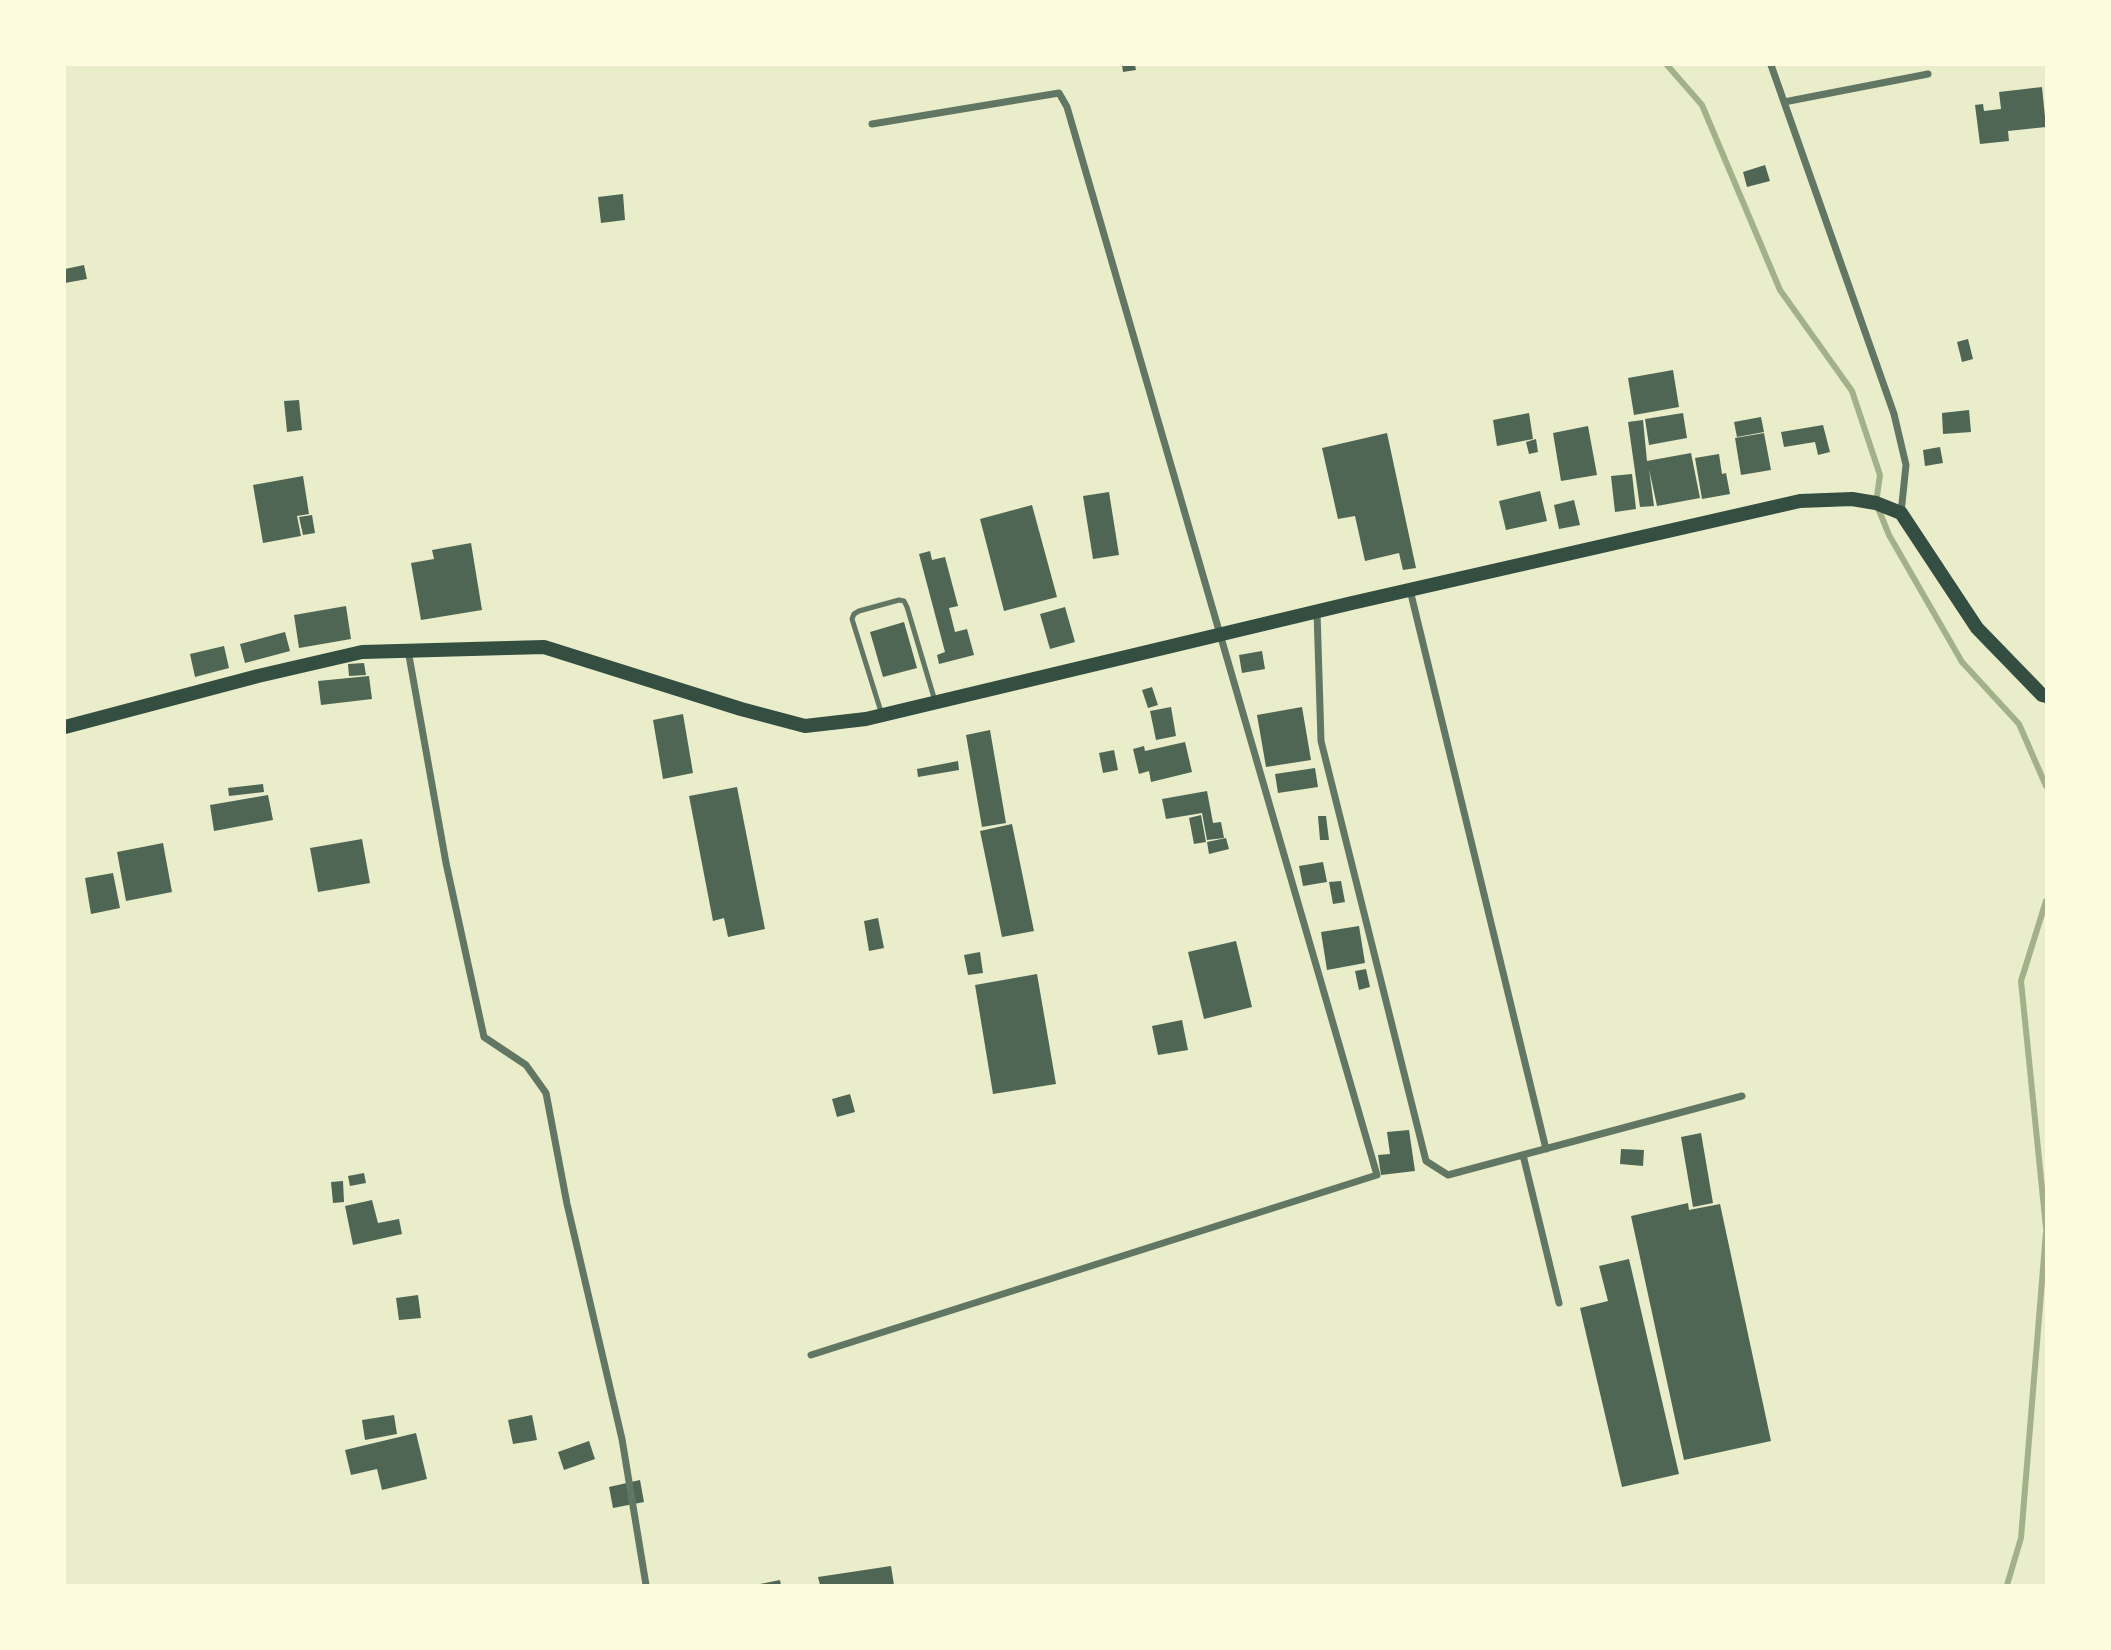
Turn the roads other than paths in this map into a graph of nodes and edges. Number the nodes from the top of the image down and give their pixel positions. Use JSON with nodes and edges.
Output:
{"nodes":[{"id":1,"x":1771,"y":65,"type":"edge"},
{"id":2,"x":1928,"y":74,"type":"dead end"},
{"id":3,"x":1784,"y":102,"type":"junction"},
{"id":4,"x":872,"y":124,"type":"dead end"},
{"id":5,"x":1902,"y":513,"type":"junction"},
{"id":6,"x":1410,"y":590,"type":"junction"},
{"id":7,"x":1317,"y":611,"type":"junction"},
{"id":8,"x":1219,"y":634,"type":"junction"},
{"id":9,"x":408,"y":649,"type":"junction"},
{"id":10,"x":2046,"y":696,"type":"edge"},
{"id":11,"x":936,"y":702,"type":"junction"},
{"id":12,"x":882,"y":715,"type":"junction"},
{"id":13,"x":65,"y":727,"type":"edge"},
{"id":14,"x":1742,"y":1096,"type":"dead end"},
{"id":15,"x":1546,"y":1149,"type":"junction"},
{"id":16,"x":1523,"y":1155,"type":"junction"},
{"id":17,"x":1559,"y":1303,"type":"dead end"},
{"id":18,"x":811,"y":1354,"type":"dead end"},
{"id":19,"x":646,"y":1585,"type":"edge"}],
"edges":[{"from":1,"to":3,"type":"street"},
{"from":2,"to":3,"type":"street"},
{"from":3,"to":5,"type":"street"},
{"from":4,"to":8,"type":"street"},
{"from":5,"to":6,"type":"main road"},
{"from":5,"to":10,"type":"main road"},
{"from":6,"to":7,"type":"main road"},
{"from":6,"to":15,"type":"street"},
{"from":7,"to":8,"type":"main road"},
{"from":7,"to":16,"type":"street"},
{"from":8,"to":11,"type":"main road"},
{"from":8,"to":18,"type":"street"},
{"from":9,"to":12,"type":"main road"},
{"from":9,"to":13,"type":"main road"},
{"from":9,"to":19,"type":"street"},
{"from":11,"to":12,"type":"main road"},
{"from":11,"to":12,"type":"lane"},
{"from":14,"to":15,"type":"street"},
{"from":15,"to":16,"type":"street"},
{"from":16,"to":17,"type":"street"}]}
